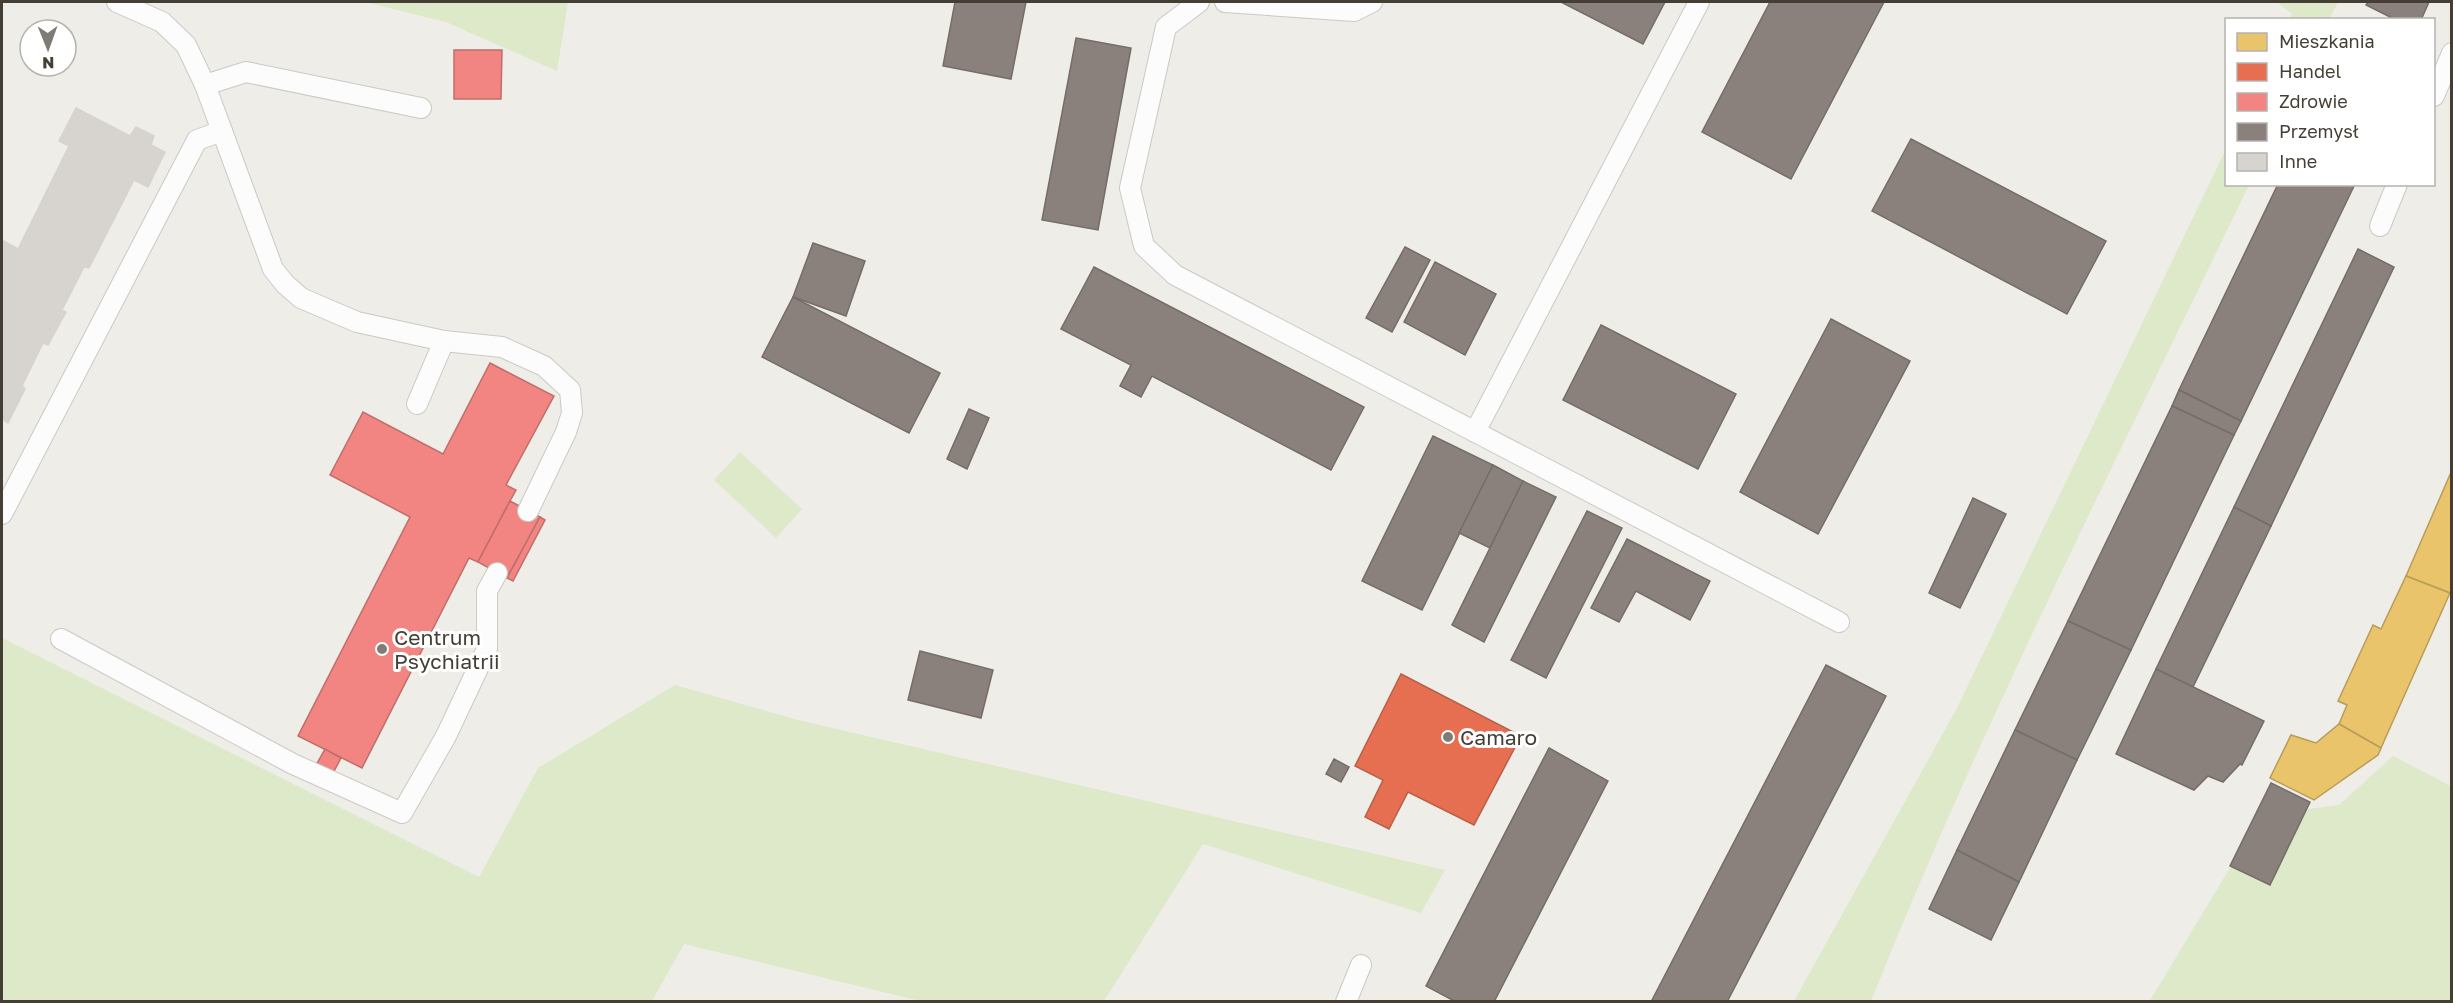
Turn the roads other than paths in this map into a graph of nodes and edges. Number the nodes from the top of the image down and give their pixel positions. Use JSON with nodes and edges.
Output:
{"nodes":[{"id":1,"x":117,"y":2,"type":"edge"},
{"id":2,"x":1199,"y":2,"type":"edge"},
{"id":3,"x":1225,"y":2,"type":"edge"},
{"id":4,"x":1372,"y":2,"type":"edge"},
{"id":5,"x":1699,"y":2,"type":"edge"},
{"id":6,"x":2451,"y":53,"type":"edge"},
{"id":7,"x":205,"y":85,"type":"junction"},
{"id":8,"x":2435,"y":91,"type":"edge"},
{"id":9,"x":421,"y":108,"type":"dead end"},
{"id":10,"x":222,"y":131,"type":"junction"},
{"id":11,"x":2396,"y":186,"type":"edge"},
{"id":12,"x":2380,"y":226,"type":"dead end"},
{"id":13,"x":444,"y":341,"type":"junction"},
{"id":14,"x":417,"y":404,"type":"dead end"},
{"id":15,"x":1475,"y":432,"type":"junction"},
{"id":16,"x":528,"y":511,"type":"dead end"},
{"id":17,"x":2,"y":514,"type":"edge"},
{"id":18,"x":497,"y":573,"type":"dead end"},
{"id":19,"x":1839,"y":622,"type":"dead end"},
{"id":20,"x":61,"y":639,"type":"dead end"},
{"id":21,"x":1361,"y":965,"type":"dead end"},
{"id":22,"x":1346,"y":1002,"type":"edge"}],
"edges":[{"from":1,"to":7,"type":"lane"},
{"from":2,"to":15,"type":"lane"},
{"from":3,"to":4,"type":"lane"},
{"from":5,"to":15,"type":"lane"},
{"from":6,"to":8,"type":"lane"},
{"from":7,"to":9,"type":"lane"},
{"from":7,"to":10,"type":"lane"},
{"from":10,"to":13,"type":"lane"},
{"from":10,"to":17,"type":"lane"},
{"from":11,"to":12,"type":"lane"},
{"from":13,"to":14,"type":"lane"},
{"from":13,"to":16,"type":"lane"},
{"from":15,"to":19,"type":"lane"},
{"from":18,"to":20,"type":"lane"},
{"from":21,"to":22,"type":"lane"}]}
